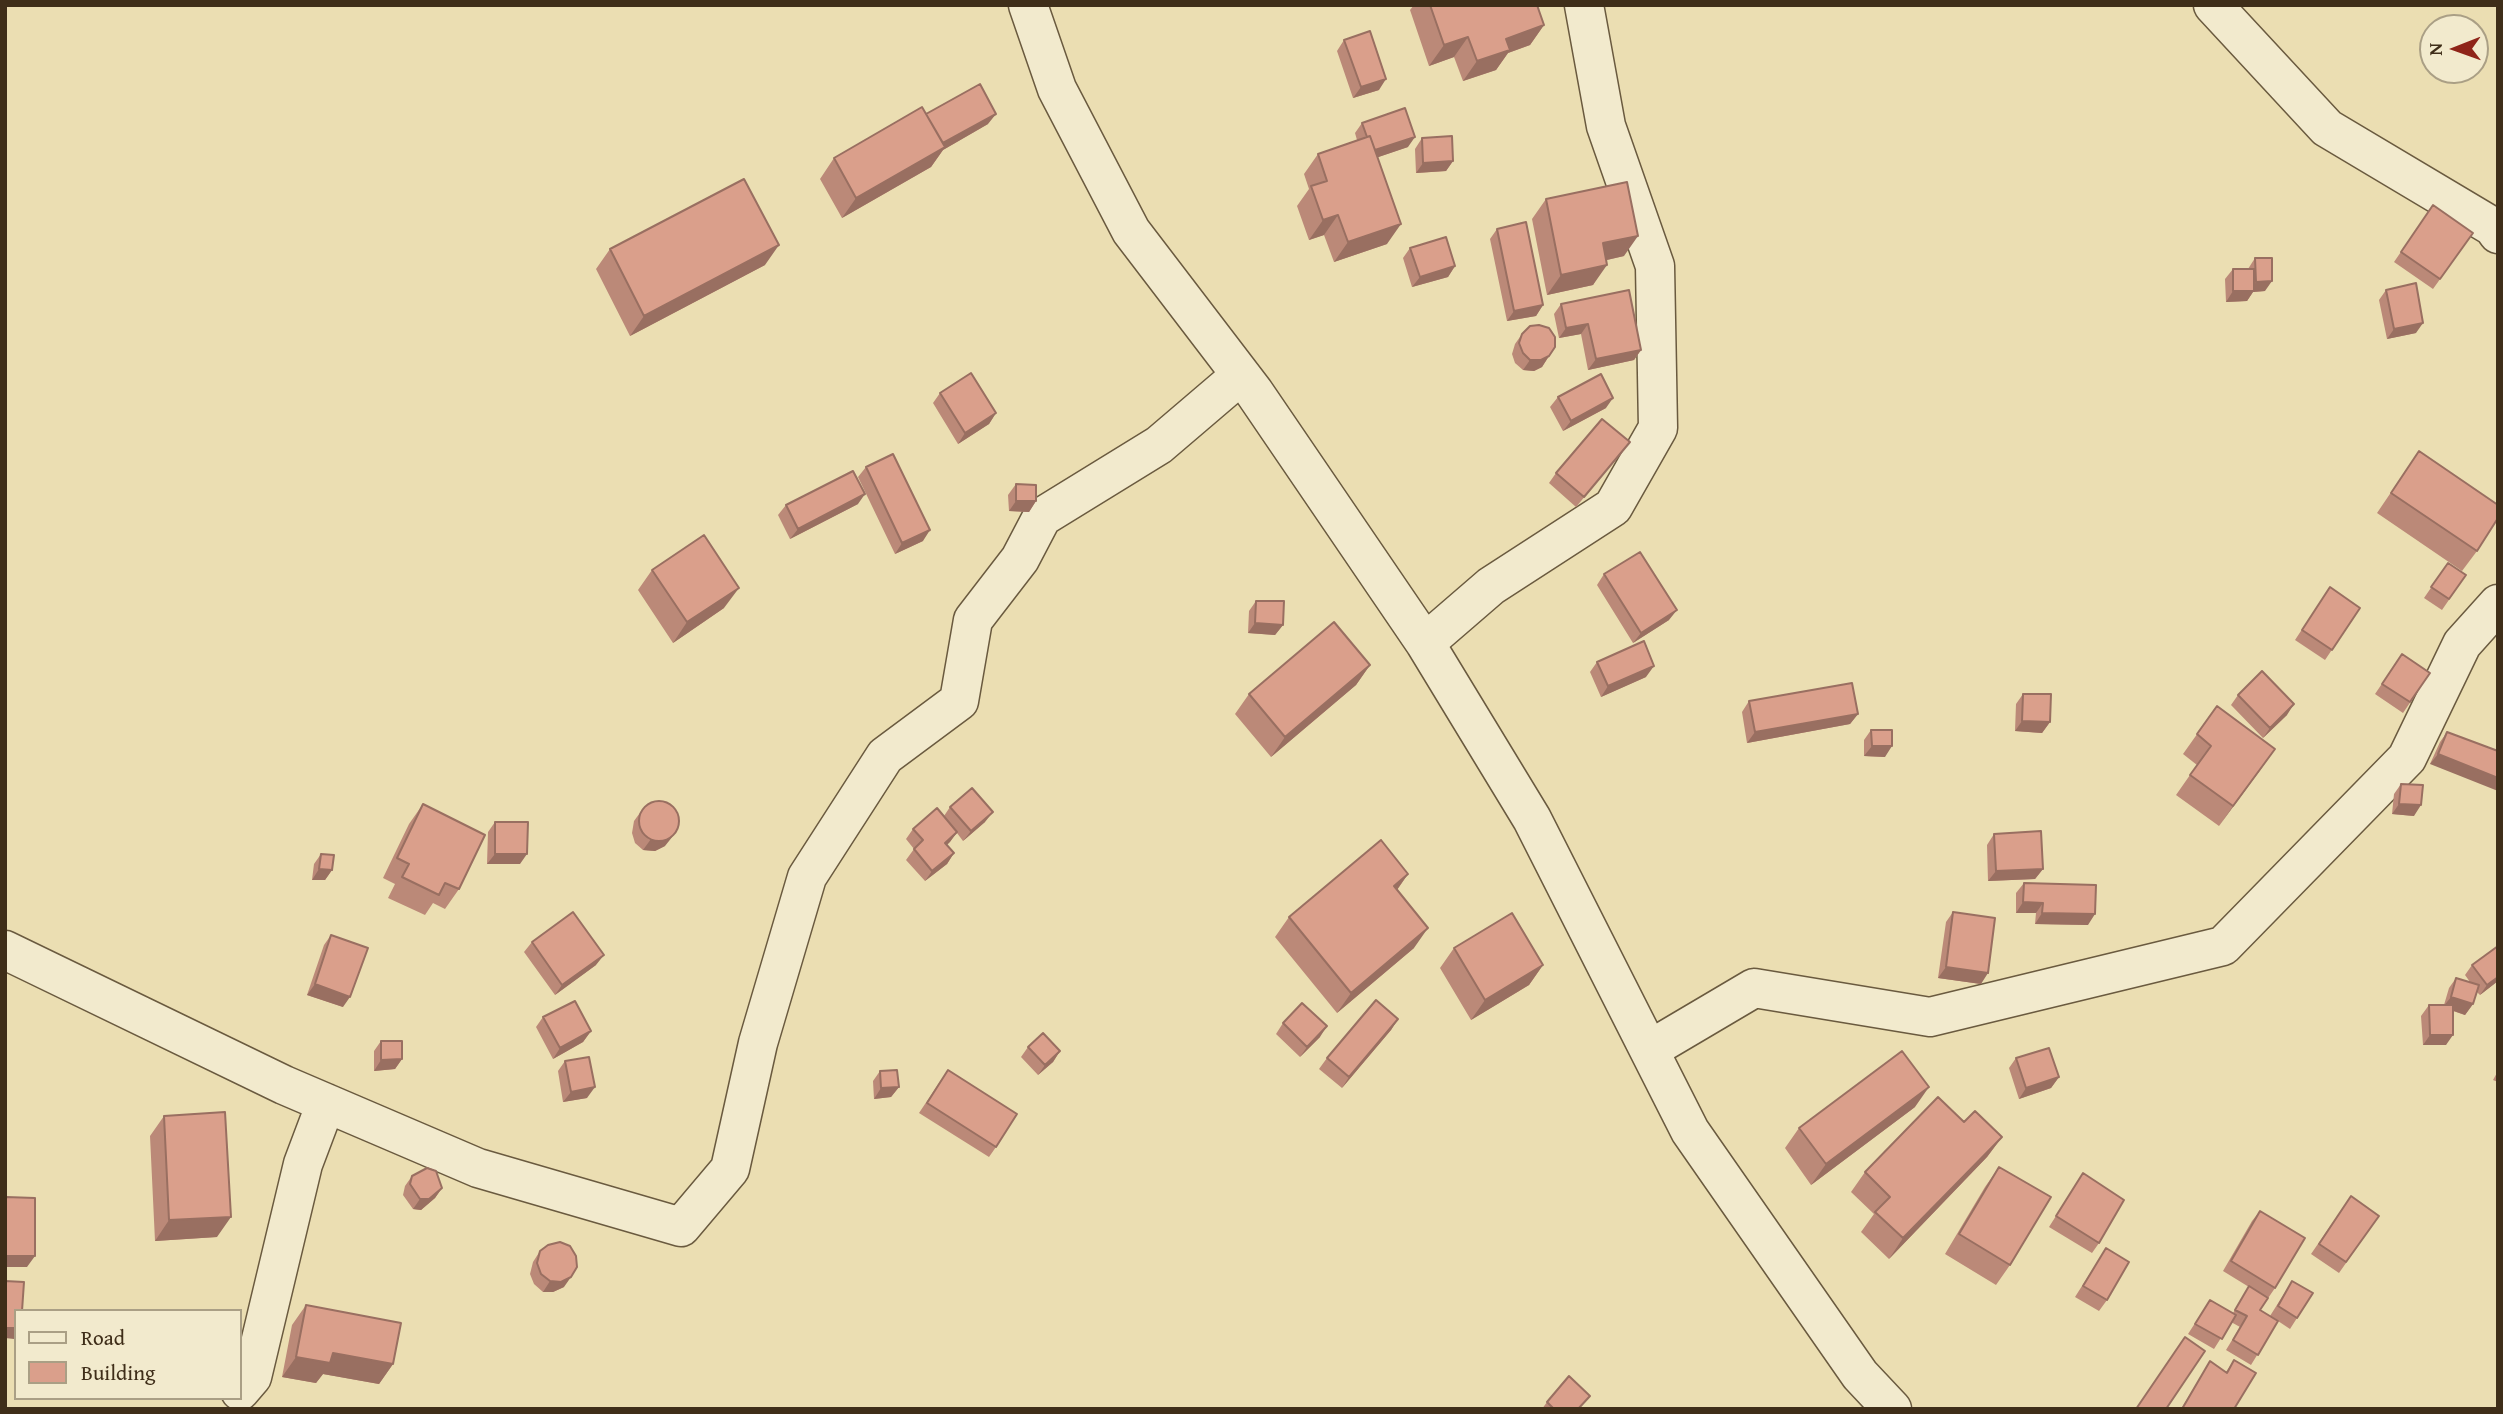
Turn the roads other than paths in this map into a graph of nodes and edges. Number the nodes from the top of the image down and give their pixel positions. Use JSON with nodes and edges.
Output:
{"nodes":[{"id":1,"x":1584,"y":5,"type":"edge"},
{"id":2,"x":2213,"y":5,"type":"edge"},
{"id":3,"x":1034,"y":10,"type":"edge"},
{"id":4,"x":2498,"y":234,"type":"edge"},
{"id":5,"x":1241,"y":375,"type":"junction"},
{"id":6,"x":2498,"y":604,"type":"edge"},
{"id":7,"x":1425,"y":643,"type":"junction"},
{"id":8,"x":5,"y":950,"type":"edge"},
{"id":9,"x":1649,"y":1050,"type":"junction"},
{"id":10,"x":326,"y":1103,"type":"junction"},
{"id":11,"x":242,"y":1389,"type":"edge"},
{"id":12,"x":1892,"y":1409,"type":"edge"}],
"edges":[{"from":1,"to":7,"type":"street"},
{"from":2,"to":4,"type":"street"},
{"from":3,"to":5,"type":"street"},
{"from":5,"to":7,"type":"street"},
{"from":5,"to":10,"type":"street"},
{"from":6,"to":9,"type":"street"},
{"from":7,"to":9,"type":"street"},
{"from":8,"to":10,"type":"street"},
{"from":9,"to":12,"type":"street"},
{"from":10,"to":11,"type":"street"}]}
